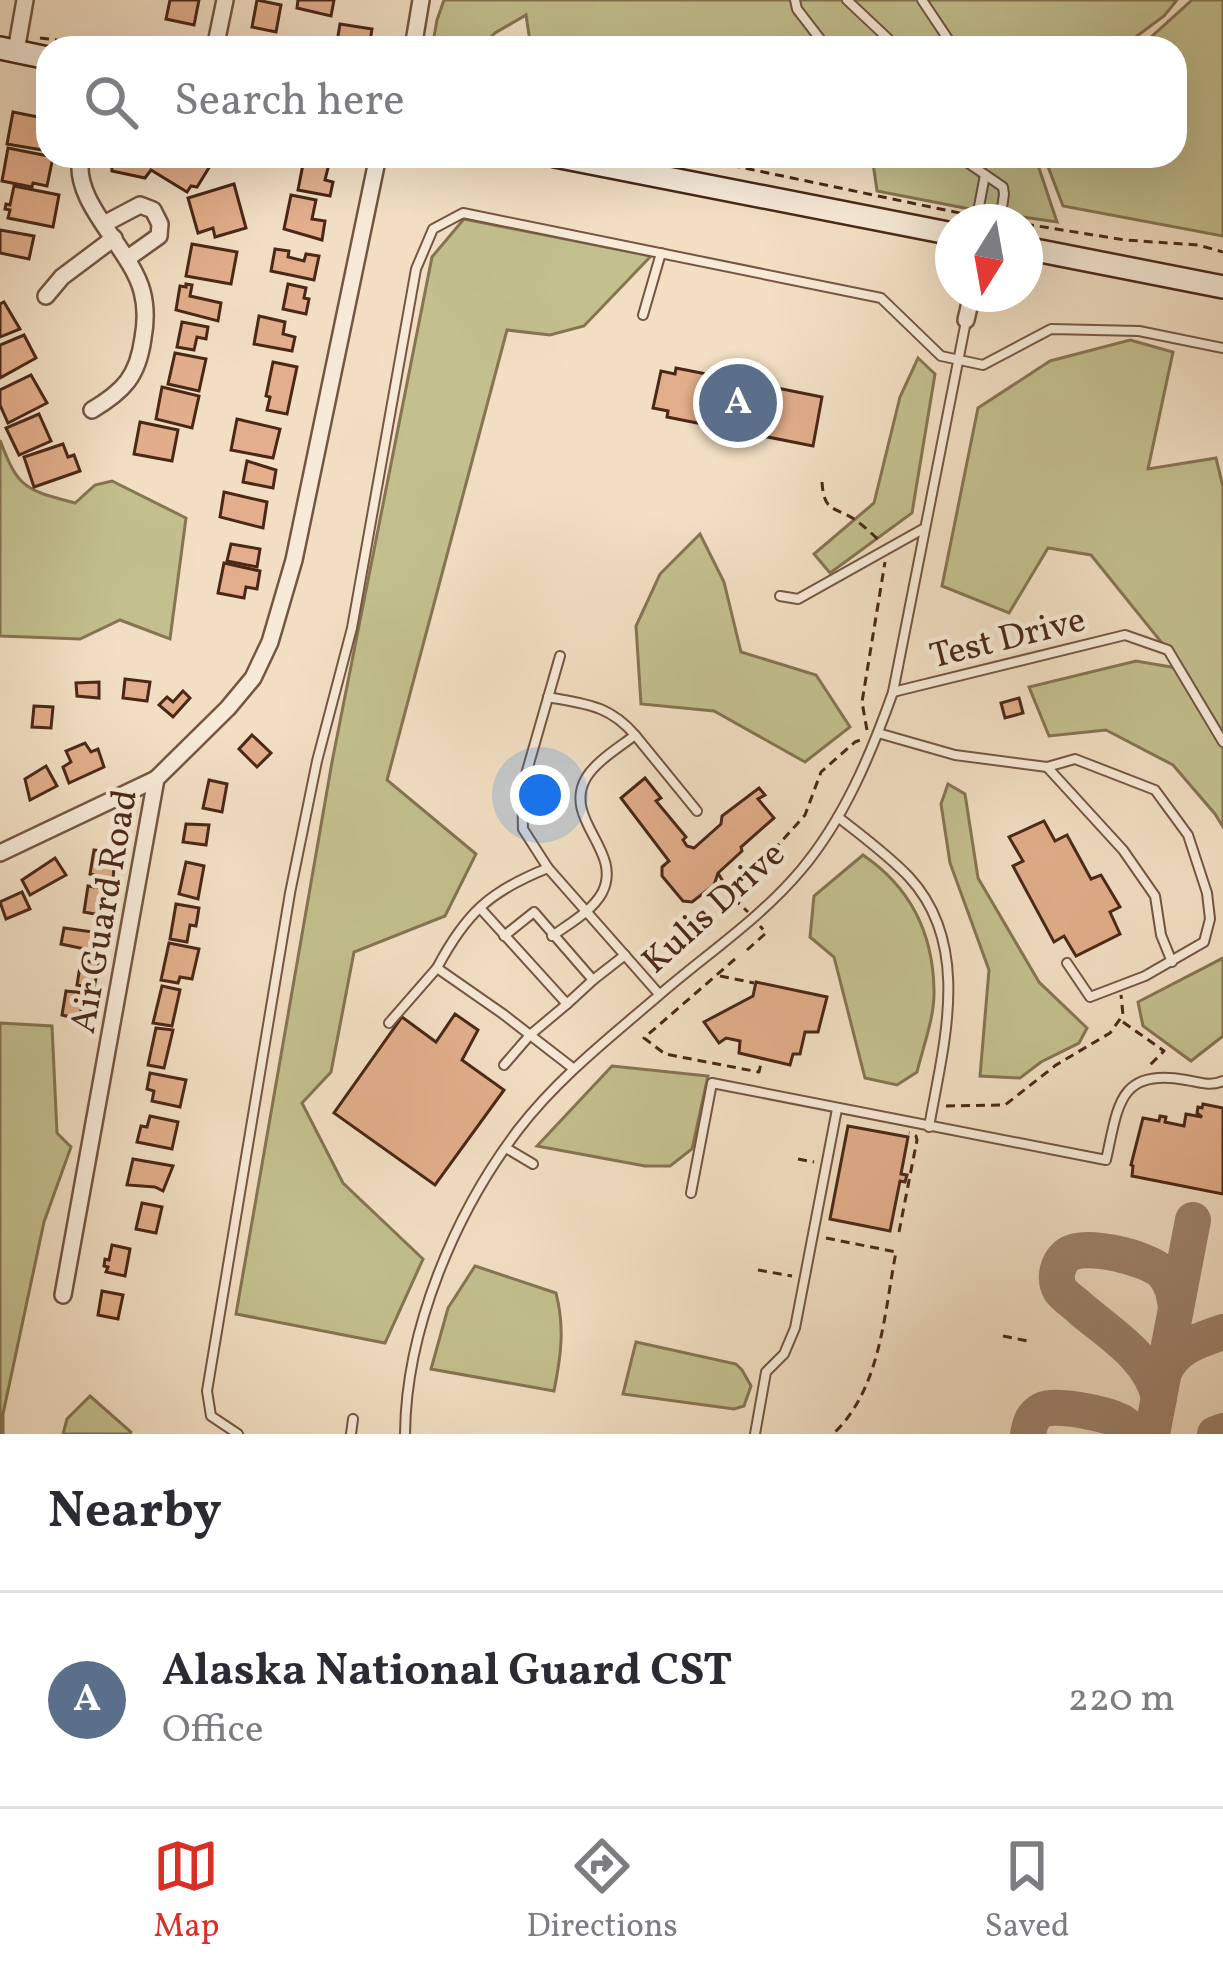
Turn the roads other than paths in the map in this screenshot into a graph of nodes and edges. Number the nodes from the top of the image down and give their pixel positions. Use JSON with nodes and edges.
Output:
{"nodes":[{"id":1,"x":26,"y":0,"type":"edge"},
{"id":2,"x":224,"y":0,"type":"edge"},
{"id":3,"x":421,"y":0,"type":"edge"},
{"id":4,"x":795,"y":0,"type":"edge"},
{"id":5,"x":847,"y":0,"type":"edge"},
{"id":6,"x":922,"y":0,"type":"edge"},
{"id":7,"x":217,"y":36,"type":"edge"},
{"id":8,"x":414,"y":36,"type":"edge"},
{"id":9,"x":817,"y":36,"type":"edge"},
{"id":10,"x":885,"y":36,"type":"edge"},
{"id":11,"x":945,"y":36,"type":"edge"},
{"id":12,"x":12,"y":45,"type":"edge"},
{"id":13,"x":81,"y":168,"type":"edge"},
{"id":14,"x":376,"y":168,"type":"edge"},
{"id":15,"x":616,"y":168,"type":"edge"},
{"id":16,"x":975,"y":168,"type":"edge"},
{"id":17,"x":985,"y":175,"type":"junction"},
{"id":18,"x":979,"y":204,"type":"edge"},
{"id":19,"x":1002,"y":204,"type":"edge"},
{"id":20,"x":935,"y":230,"type":"edge"},
{"id":21,"x":109,"y":231,"type":"junction"},
{"id":22,"x":1043,"y":252,"type":"edge"},
{"id":23,"x":662,"y":253,"type":"junction"},
{"id":24,"x":128,"y":258,"type":"junction"},
{"id":25,"x":1223,"y":287,"type":"edge"},
{"id":26,"x":46,"y":296,"type":"dead end"},
{"id":27,"x":968,"y":312,"type":"edge"},
{"id":28,"x":643,"y":315,"type":"dead end"},
{"id":29,"x":966,"y":320,"type":"joint"},
{"id":30,"x":1223,"y":348,"type":"edge"},
{"id":31,"x":958,"y":360,"type":"junction"},
{"id":32,"x":92,"y":410,"type":"dead end"},
{"id":33,"x":924,"y":528,"type":"junction"},
{"id":34,"x":780,"y":596,"type":"dead end"},
{"id":35,"x":560,"y":656,"type":"dead end"},
{"id":36,"x":893,"y":692,"type":"junction"},
{"id":37,"x":548,"y":697,"type":"junction"},
{"id":38,"x":878,"y":733,"type":"junction"},
{"id":39,"x":635,"y":735,"type":"junction"},
{"id":40,"x":1223,"y":742,"type":"edge"},
{"id":41,"x":1047,"y":767,"type":"junction"},
{"id":42,"x":156,"y":779,"type":"junction"},
{"id":43,"x":698,"y":811,"type":"dead end"},
{"id":44,"x":838,"y":817,"type":"junction"},
{"id":45,"x":0,"y":853,"type":"edge"},
{"id":46,"x":548,"y":868,"type":"junction"},
{"id":47,"x":480,"y":908,"type":"junction"},
{"id":48,"x":586,"y":911,"type":"junction"},
{"id":49,"x":504,"y":936,"type":"junction"},
{"id":50,"x":552,"y":936,"type":"junction"},
{"id":51,"x":625,"y":956,"type":"junction"},
{"id":52,"x":1172,"y":962,"type":"junction"},
{"id":53,"x":1067,"y":964,"type":"dead end"},
{"id":54,"x":436,"y":968,"type":"junction"},
{"id":55,"x":593,"y":980,"type":"junction"},
{"id":56,"x":659,"y":994,"type":"junction"},
{"id":57,"x":567,"y":1004,"type":"junction"},
{"id":58,"x":389,"y":1023,"type":"dead end"},
{"id":59,"x":530,"y":1035,"type":"junction"},
{"id":60,"x":504,"y":1065,"type":"dead end"},
{"id":61,"x":574,"y":1069,"type":"junction"},
{"id":62,"x":1219,"y":1083,"type":"edge"},
{"id":63,"x":1223,"y":1098,"type":"edge"},
{"id":64,"x":837,"y":1109,"type":"junction"},
{"id":65,"x":928,"y":1127,"type":"junction"},
{"id":66,"x":506,"y":1148,"type":"junction"},
{"id":67,"x":533,"y":1164,"type":"dead end"},
{"id":68,"x":691,"y":1193,"type":"dead end"},
{"id":69,"x":63,"y":1295,"type":"dead end"},
{"id":70,"x":353,"y":1419,"type":"dead end"},
{"id":71,"x":238,"y":1434,"type":"edge"},
{"id":72,"x":351,"y":1434,"type":"edge"},
{"id":73,"x":405,"y":1434,"type":"edge"},
{"id":74,"x":755,"y":1434,"type":"edge"}],
"edges":[{"from":1,"to":12,"type":"street"},
{"from":2,"to":7,"type":"street"},
{"from":3,"to":8,"type":"street"},
{"from":4,"to":9,"type":"lane"},
{"from":5,"to":10,"type":"lane"},
{"from":6,"to":11,"type":"lane"},
{"from":13,"to":21,"type":"street"},
{"from":14,"to":42,"type":"street","name":"Air Guard Road"},
{"from":15,"to":20,"type":"main road"},
{"from":16,"to":17,"type":"lane"},
{"from":17,"to":18,"type":"lane"},
{"from":17,"to":19,"type":"lane"},
{"from":21,"to":24,"type":"street"},
{"from":21,"to":24,"type":"street"},
{"from":21,"to":26,"type":"street"},
{"from":22,"to":25,"type":"main road"},
{"from":23,"to":28,"type":"lane"},
{"from":23,"to":31,"type":"lane"},
{"from":23,"to":71,"type":"lane"},
{"from":24,"to":32,"type":"street"},
{"from":27,"to":29,"type":"street","name":"Kulis Drive"},
{"from":29,"to":31,"type":"lane","name":"Kulis Drive"},
{"from":30,"to":31,"type":"lane"},
{"from":31,"to":33,"type":"lane","name":"Kulis Drive"},
{"from":33,"to":34,"type":"lane"},
{"from":33,"to":36,"type":"lane","name":"Kulis Drive"},
{"from":35,"to":37,"type":"lane"},
{"from":36,"to":38,"type":"lane","name":"Kulis Drive"},
{"from":36,"to":40,"type":"lane","name":"Test Drive"},
{"from":37,"to":39,"type":"lane"},
{"from":37,"to":46,"type":"lane"},
{"from":38,"to":41,"type":"lane"},
{"from":38,"to":44,"type":"lane","name":"Kulis Drive"},
{"from":39,"to":43,"type":"lane"},
{"from":39,"to":48,"type":"lane"},
{"from":41,"to":52,"type":"lane"},
{"from":41,"to":52,"type":"lane"},
{"from":42,"to":45,"type":"street"},
{"from":42,"to":69,"type":"street","name":"Air Guard Road"},
{"from":44,"to":56,"type":"lane","name":"Kulis Drive"},
{"from":44,"to":65,"type":"lane"},
{"from":46,"to":47,"type":"lane"},
{"from":46,"to":48,"type":"lane"},
{"from":47,"to":49,"type":"lane"},
{"from":47,"to":54,"type":"lane"},
{"from":48,"to":50,"type":"lane"},
{"from":48,"to":51,"type":"lane"},
{"from":49,"to":50,"type":"lane"},
{"from":49,"to":57,"type":"lane"},
{"from":50,"to":55,"type":"lane"},
{"from":51,"to":55,"type":"lane"},
{"from":51,"to":56,"type":"lane"},
{"from":52,"to":53,"type":"lane"},
{"from":54,"to":58,"type":"lane"},
{"from":54,"to":59,"type":"lane"},
{"from":55,"to":57,"type":"lane"},
{"from":56,"to":61,"type":"lane","name":"Kulis Drive"},
{"from":57,"to":59,"type":"lane"},
{"from":59,"to":60,"type":"lane"},
{"from":59,"to":61,"type":"lane"},
{"from":61,"to":66,"type":"lane","name":"Kulis Drive"},
{"from":62,"to":63,"type":"lane"},
{"from":62,"to":65,"type":"lane"},
{"from":64,"to":65,"type":"lane"},
{"from":64,"to":68,"type":"lane"},
{"from":64,"to":74,"type":"lane"},
{"from":66,"to":67,"type":"lane"},
{"from":66,"to":73,"type":"lane","name":"Kulis Drive"},
{"from":70,"to":72,"type":"lane"}]}
